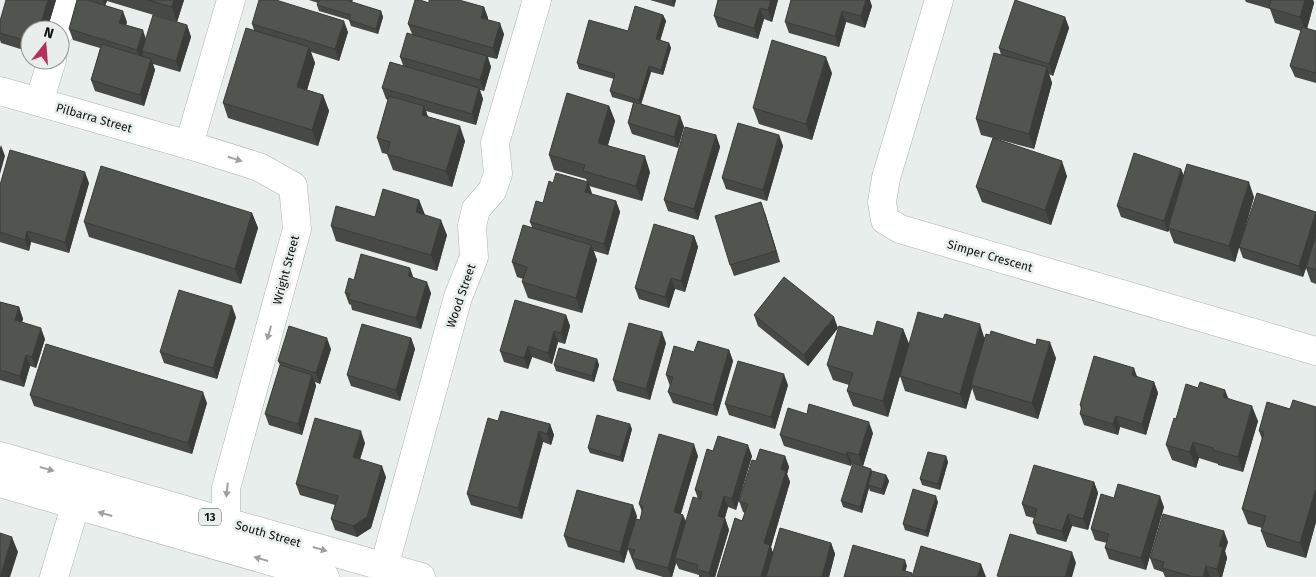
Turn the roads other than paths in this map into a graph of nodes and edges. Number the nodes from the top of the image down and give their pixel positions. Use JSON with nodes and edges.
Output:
{"nodes":[{"id":1,"x":69,"y":0,"type":"edge"},
{"id":2,"x":231,"y":0,"type":"edge"},
{"id":3,"x":537,"y":0,"type":"edge"},
{"id":4,"x":939,"y":0,"type":"edge"},
{"id":5,"x":63,"y":20,"type":"edge"},
{"id":6,"x":49,"y":70,"type":"edge"},
{"id":7,"x":0,"y":91,"type":"edge"},
{"id":8,"x":39,"y":102,"type":"junction"},
{"id":9,"x":189,"y":145,"type":"junction"},
{"id":10,"x":1316,"y":351,"type":"edge"},
{"id":11,"x":0,"y":456,"type":"edge"},
{"id":12,"x":84,"y":480,"type":"junction"},
{"id":13,"x":0,"y":483,"type":"edge"},
{"id":14,"x":76,"y":505,"type":"junction"},
{"id":15,"x":226,"y":522,"type":"junction"},
{"id":16,"x":384,"y":567,"type":"junction"},
{"id":17,"x":54,"y":577,"type":"edge"},
{"id":18,"x":325,"y":577,"type":"edge"},
{"id":19,"x":421,"y":577,"type":"edge"}],
"edges":[{"from":1,"to":5,"type":"street"},
{"from":2,"to":9,"type":"street"},
{"from":3,"to":16,"type":"street","name":"Wood Street"},
{"from":4,"to":10,"type":"street","name":"Simper Crescent"},
{"from":6,"to":8,"type":"street"},
{"from":7,"to":8,"type":"street","name":"Pilbarra Street"},
{"from":8,"to":9,"type":"street","name":"Pilbarra Street"},
{"from":9,"to":15,"type":"street","name":"Wright Street","one_way":true},
{"from":11,"to":12,"type":"street","name":"South Street","number":"13","one_way":true},
{"from":12,"to":14,"type":"street"},
{"from":12,"to":15,"type":"street","name":"South Street","number":"13"},
{"from":13,"to":14,"type":"street","name":"South Street","number":"13"},
{"from":14,"to":17,"type":"street"},
{"from":18,"to":14,"type":"street","name":"South Street","number":"13","one_way":true},
{"from":15,"to":16,"type":"street","name":"South Street","number":"13","one_way":true},
{"from":16,"to":19,"type":"street","name":"South Street","number":"13"}]}
